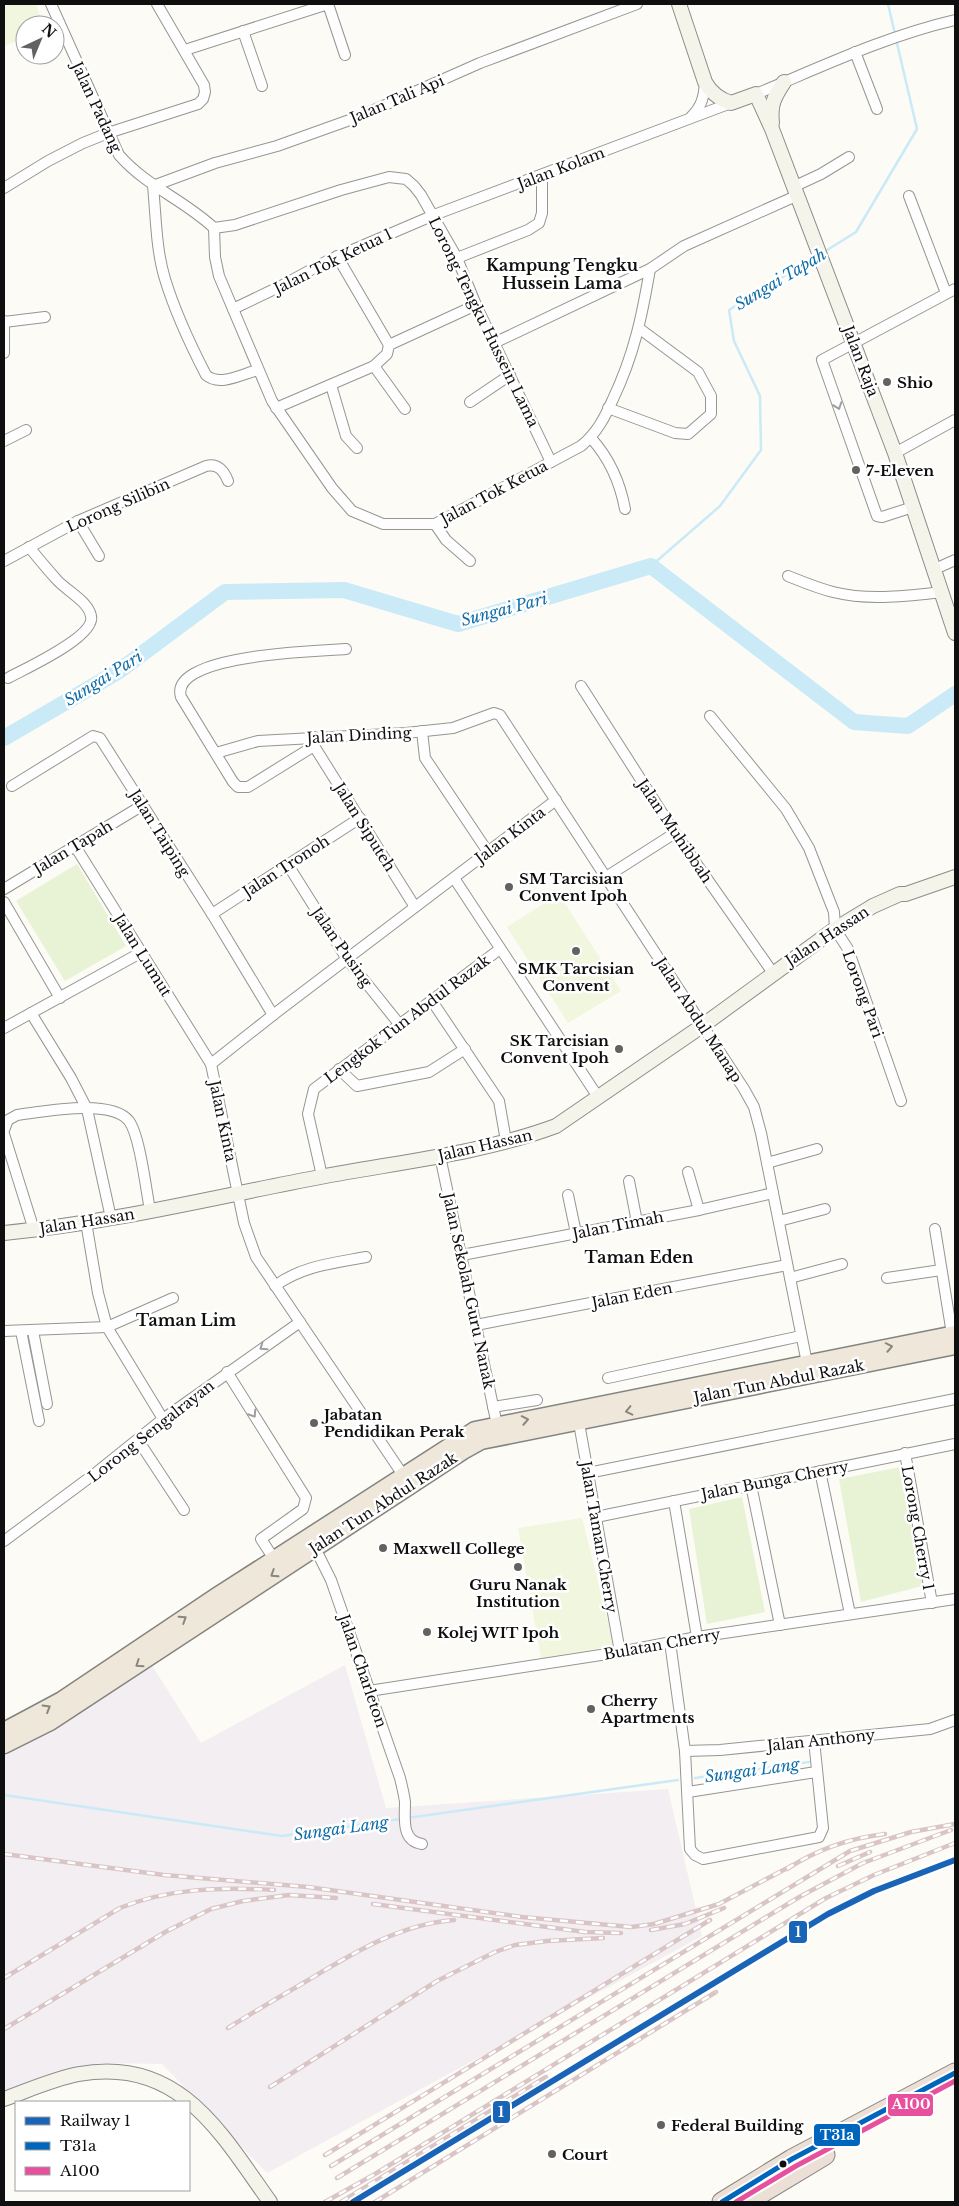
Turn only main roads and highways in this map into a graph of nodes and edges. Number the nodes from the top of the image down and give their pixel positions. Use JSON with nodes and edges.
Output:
{"nodes":[{"id":1,"x":954,"y":1342,"type":"edge"},
{"id":2,"x":807,"y":1363,"type":"junction"},
{"id":3,"x":870,"y":1363,"type":"junction"},
{"id":4,"x":780,"y":1380,"type":"junction"},
{"id":5,"x":458,"y":1454,"type":"junction"},
{"id":6,"x":403,"y":1475,"type":"junction"},
{"id":7,"x":384,"y":1503,"type":"junction"},
{"id":8,"x":312,"y":1542,"type":"junction"},
{"id":9,"x":4,"y":1731,"type":"edge"},
{"id":10,"x":4,"y":1745,"type":"edge"},
{"id":11,"x":955,"y":2073,"type":"edge"},
{"id":12,"x":955,"y":2087,"type":"edge"},
{"id":13,"x":722,"y":2202,"type":"edge"},
{"id":14,"x":747,"y":2202,"type":"edge"}],
"edges":[{"from":2,"to":1,"type":"main road","name":"Jalan Tun Abdul Razak","one_way":true},
{"from":1,"to":3,"type":"main road","name":"Jalan Tun Abdul Razak"},
{"from":2,"to":3,"type":"main road"},
{"from":2,"to":4,"type":"main road"},
{"from":6,"to":2,"type":"main road","name":"Jalan Tun Abdul Razak","one_way":true},
{"from":3,"to":4,"type":"main road","name":"Jalan Tun Abdul Razak"},
{"from":4,"to":5,"type":"main road","name":"Jalan Tun Abdul Razak","one_way":true},
{"from":5,"to":6,"type":"main road"},
{"from":5,"to":7,"type":"main road","name":"Jalan Tun Abdul Razak"},
{"from":6,"to":7,"type":"main road"},
{"from":6,"to":8,"type":"main road","name":"Jalan Tun Abdul Razak"},
{"from":7,"to":8,"type":"main road","name":"Jalan Tun Abdul Razak"},
{"from":9,"to":8,"type":"main road","name":"Jalan Tun Abdul Razak","one_way":true},
{"from":8,"to":10,"type":"main road","name":"Jalan Tun Abdul Razak","one_way":true},
{"from":11,"to":13,"type":"highway"},
{"from":12,"to":14,"type":"highway"}]}
